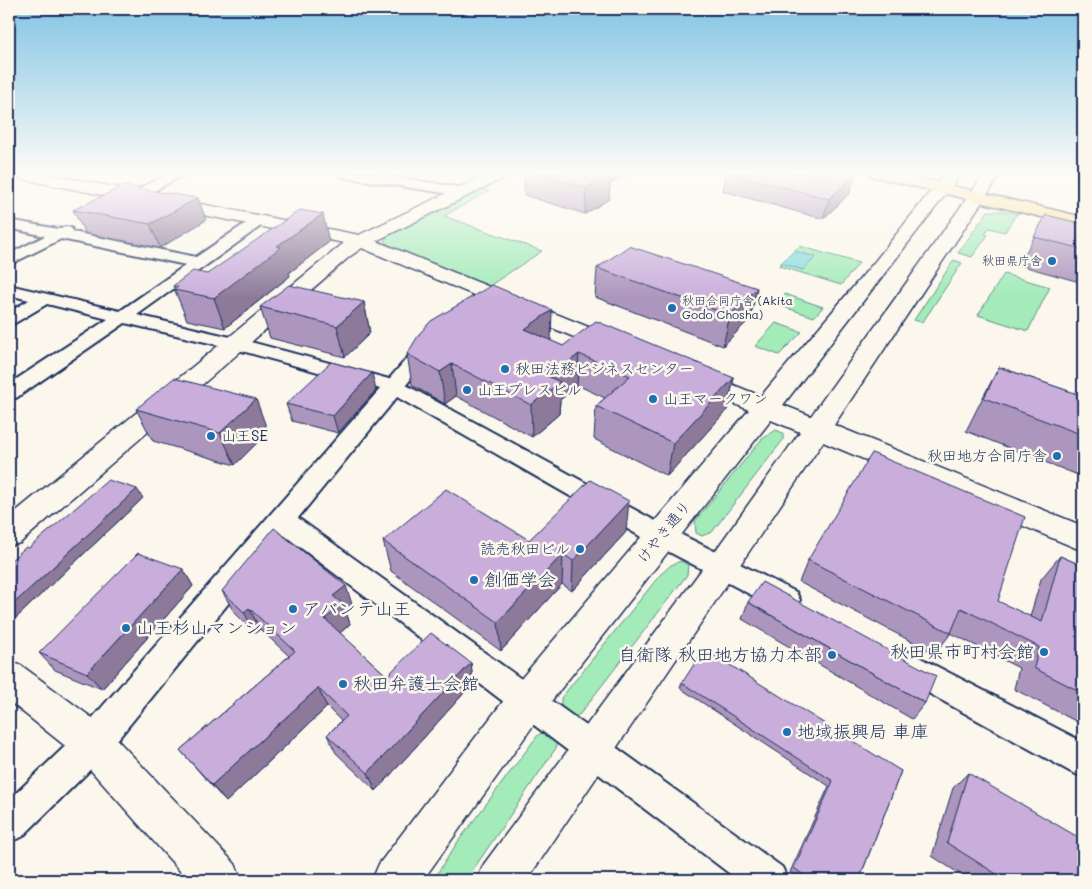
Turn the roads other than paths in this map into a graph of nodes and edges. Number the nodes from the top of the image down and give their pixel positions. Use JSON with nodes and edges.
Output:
{"nodes":[{"id":1,"x":233,"y":214,"type":"edge"},
{"id":2,"x":416,"y":214,"type":"edge"},
{"id":3,"x":916,"y":214,"type":"edge"},
{"id":4,"x":965,"y":214,"type":"edge"},
{"id":5,"x":1063,"y":214,"type":"edge"},
{"id":6,"x":260,"y":220,"type":"junction"},
{"id":7,"x":1083,"y":222,"type":"edge"},
{"id":8,"x":9,"y":224,"type":"edge"},
{"id":9,"x":78,"y":225,"type":"edge"},
{"id":10,"x":61,"y":234,"type":"junction"},
{"id":11,"x":361,"y":241,"type":"junction"},
{"id":12,"x":9,"y":260,"type":"edge"},
{"id":13,"x":200,"y":263,"type":"junction"},
{"id":14,"x":9,"y":290,"type":"edge"},
{"id":15,"x":45,"y":298,"type":"junction"},
{"id":16,"x":124,"y":316,"type":"junction"},
{"id":17,"x":9,"y":319,"type":"edge"},
{"id":18,"x":439,"y":334,"type":"edge"},
{"id":19,"x":236,"y":344,"type":"junction"},
{"id":20,"x":632,"y":352,"type":"edge"},
{"id":21,"x":677,"y":371,"type":"edge"},
{"id":22,"x":393,"y":386,"type":"junction"},
{"id":23,"x":9,"y":393,"type":"edge"},
{"id":24,"x":766,"y":407,"type":"junction"},
{"id":25,"x":817,"y":431,"type":"junction"},
{"id":26,"x":281,"y":519,"type":"junction"},
{"id":27,"x":9,"y":534,"type":"edge"},
{"id":28,"x":661,"y":536,"type":"junction"},
{"id":29,"x":1083,"y":540,"type":"edge"},
{"id":30,"x":723,"y":566,"type":"junction"},
{"id":31,"x":807,"y":612,"type":"edge"},
{"id":32,"x":885,"y":654,"type":"edge"},
{"id":33,"x":9,"y":678,"type":"edge"},
{"id":34,"x":528,"y":700,"type":"junction"},
{"id":35,"x":93,"y":743,"type":"junction"},
{"id":36,"x":592,"y":750,"type":"junction"},
{"id":37,"x":1083,"y":760,"type":"edge"},
{"id":38,"x":9,"y":824,"type":"edge"},
{"id":39,"x":219,"y":880,"type":"edge"},
{"id":40,"x":395,"y":880,"type":"edge"},
{"id":41,"x":500,"y":880,"type":"edge"},
{"id":42,"x":769,"y":880,"type":"edge"}],
"edges":[{"from":1,"to":6,"type":"street"},
{"from":2,"to":11,"type":"street"},
{"from":3,"to":24,"type":"street","name":"けやき通り"},
{"from":4,"to":25,"type":"street"},
{"from":5,"to":7,"type":"main road"},
{"from":6,"to":11,"type":"street"},
{"from":6,"to":13,"type":"street"},
{"from":8,"to":10,"type":"street"},
{"from":9,"to":10,"type":"street"},
{"from":10,"to":12,"type":"street"},
{"from":10,"to":13,"type":"street"},
{"from":11,"to":19,"type":"street"},
{"from":11,"to":20,"type":"street"},
{"from":13,"to":16,"type":"street"},
{"from":14,"to":15,"type":"street"},
{"from":15,"to":16,"type":"street"},
{"from":15,"to":17,"type":"street"},
{"from":16,"to":19,"type":"street"},
{"from":16,"to":23,"type":"street"},
{"from":18,"to":22,"type":"street"},
{"from":19,"to":22,"type":"street"},
{"from":19,"to":27,"type":"street"},
{"from":21,"to":24,"type":"street"},
{"from":22,"to":26,"type":"street"},
{"from":22,"to":28,"type":"street"},
{"from":24,"to":25,"type":"street"},
{"from":24,"to":28,"type":"street","name":"けやき通り"},
{"from":25,"to":29,"type":"street"},
{"from":25,"to":30,"type":"street"},
{"from":26,"to":34,"type":"street"},
{"from":26,"to":35,"type":"street"},
{"from":28,"to":30,"type":"street"},
{"from":28,"to":34,"type":"street","name":"けやき通り"},
{"from":30,"to":31,"type":"street"},
{"from":30,"to":36,"type":"street"},
{"from":32,"to":37,"type":"street"},
{"from":33,"to":35,"type":"street"},
{"from":34,"to":36,"type":"street"},
{"from":34,"to":40,"type":"street","name":"けやき通り"},
{"from":35,"to":38,"type":"street"},
{"from":35,"to":39,"type":"street"},
{"from":36,"to":41,"type":"street"},
{"from":36,"to":42,"type":"street"}]}
